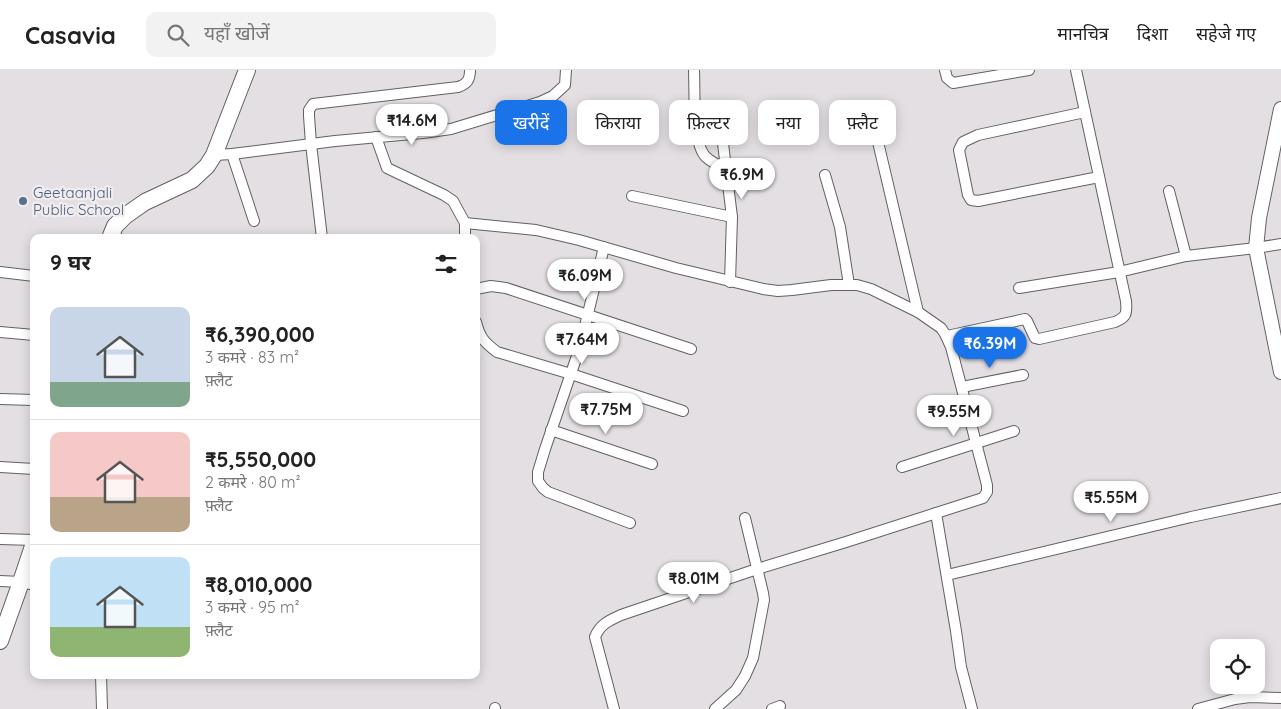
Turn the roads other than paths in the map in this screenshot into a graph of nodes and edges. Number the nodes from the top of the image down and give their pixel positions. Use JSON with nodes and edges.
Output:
{"nodes":[{"id":1,"x":247,"y":70,"type":"edge"},
{"id":2,"x":470,"y":70,"type":"edge"},
{"id":3,"x":566,"y":70,"type":"edge"},
{"id":4,"x":694,"y":70,"type":"edge"},
{"id":5,"x":945,"y":70,"type":"edge"},
{"id":6,"x":1029,"y":70,"type":"edge"},
{"id":7,"x":1076,"y":70,"type":"edge"},
{"id":8,"x":1281,"y":108,"type":"edge"},
{"id":9,"x":1085,"y":112,"type":"junction"},
{"id":10,"x":376,"y":137,"type":"junction"},
{"id":11,"x":311,"y":144,"type":"junction"},
{"id":12,"x":723,"y":145,"type":"edge"},
{"id":13,"x":879,"y":145,"type":"edge"},
{"id":14,"x":232,"y":154,"type":"junction"},
{"id":15,"x":214,"y":155,"type":"junction"},
{"id":16,"x":726,"y":169,"type":"junction"},
{"id":17,"x":825,"y":175,"type":"dead end"},
{"id":18,"x":1099,"y":177,"type":"junction"},
{"id":19,"x":1169,"y":191,"type":"dead end"},
{"id":20,"x":632,"y":196,"type":"dead end"},
{"id":21,"x":732,"y":217,"type":"junction"},
{"id":22,"x":254,"y":221,"type":"dead end"},
{"id":23,"x":465,"y":223,"type":"junction"},
{"id":24,"x":112,"y":234,"type":"edge"},
{"id":25,"x":322,"y":234,"type":"edge"},
{"id":26,"x":465,"y":234,"type":"edge"},
{"id":27,"x":1281,"y":244,"type":"edge"},
{"id":28,"x":604,"y":247,"type":"junction"},
{"id":29,"x":1256,"y":248,"type":"junction"},
{"id":30,"x":1186,"y":256,"type":"junction"},
{"id":31,"x":0,"y":272,"type":"edge"},
{"id":32,"x":1119,"y":272,"type":"junction"},
{"id":33,"x":30,"y":276,"type":"edge"},
{"id":34,"x":730,"y":282,"type":"junction"},
{"id":35,"x":849,"y":285,"type":"junction"},
{"id":36,"x":480,"y":288,"type":"edge"},
{"id":37,"x":1019,"y":288,"type":"dead end"},
{"id":38,"x":918,"y":312,"type":"junction"},
{"id":39,"x":588,"y":316,"type":"junction"},
{"id":40,"x":0,"y":332,"type":"edge"},
{"id":41,"x":30,"y":335,"type":"edge"},
{"id":42,"x":480,"y":335,"type":"edge"},
{"id":43,"x":947,"y":336,"type":"junction"},
{"id":44,"x":691,"y":349,"type":"dead end"},
{"id":45,"x":1281,"y":372,"type":"edge"},
{"id":46,"x":571,"y":374,"type":"junction"},
{"id":47,"x":1023,"y":375,"type":"dead end"},
{"id":48,"x":962,"y":387,"type":"junction"},
{"id":49,"x":0,"y":399,"type":"edge"},
{"id":50,"x":30,"y":400,"type":"edge"},
{"id":51,"x":683,"y":411,"type":"dead end"},
{"id":52,"x":552,"y":430,"type":"junction"},
{"id":53,"x":1014,"y":431,"type":"dead end"},
{"id":54,"x":976,"y":443,"type":"junction"},
{"id":55,"x":652,"y":464,"type":"dead end"},
{"id":56,"x":0,"y":467,"type":"edge"},
{"id":57,"x":902,"y":467,"type":"dead end"},
{"id":58,"x":30,"y":469,"type":"edge"},
{"id":59,"x":1281,"y":498,"type":"edge"},
{"id":60,"x":936,"y":513,"type":"junction"},
{"id":61,"x":745,"y":518,"type":"dead end"},
{"id":62,"x":630,"y":523,"type":"dead end"},
{"id":63,"x":0,"y":539,"type":"edge"},
{"id":64,"x":30,"y":542,"type":"edge"},
{"id":65,"x":30,"y":569,"type":"edge"},
{"id":66,"x":756,"y":569,"type":"junction"},
{"id":67,"x":947,"y":575,"type":"junction"},
{"id":68,"x":0,"y":581,"type":"edge"},
{"id":69,"x":28,"y":583,"type":"edge"},
{"id":70,"x":0,"y":641,"type":"edge"},
{"id":71,"x":101,"y":679,"type":"edge"},
{"id":72,"x":1250,"y":696,"type":"joint"},
{"id":73,"x":1281,"y":698,"type":"edge"},
{"id":74,"x":102,"y":709,"type":"edge"},
{"id":75,"x":614,"y":709,"type":"edge"},
{"id":76,"x":715,"y":709,"type":"edge"},
{"id":77,"x":972,"y":709,"type":"edge"},
{"id":78,"x":1198,"y":709,"type":"edge"}],
"edges":[{"from":1,"to":15,"type":"main road"},
{"from":2,"to":11,"type":"street"},
{"from":3,"to":10,"type":"street"},
{"from":4,"to":16,"type":"street"},
{"from":5,"to":6,"type":"street"},
{"from":7,"to":9,"type":"street"},
{"from":8,"to":29,"type":"street"},
{"from":9,"to":18,"type":"street"},
{"from":9,"to":18,"type":"street"},
{"from":10,"to":11,"type":"street"},
{"from":10,"to":23,"type":"street"},
{"from":11,"to":14,"type":"street"},
{"from":11,"to":25,"type":"street"},
{"from":12,"to":16,"type":"street"},
{"from":13,"to":38,"type":"street"},
{"from":14,"to":15,"type":"street"},
{"from":14,"to":22,"type":"street"},
{"from":15,"to":24,"type":"main road"},
{"from":16,"to":21,"type":"street"},
{"from":17,"to":35,"type":"street"},
{"from":18,"to":32,"type":"street"},
{"from":19,"to":30,"type":"street"},
{"from":20,"to":21,"type":"street"},
{"from":21,"to":34,"type":"street"},
{"from":23,"to":26,"type":"street"},
{"from":23,"to":28,"type":"street"},
{"from":27,"to":29,"type":"street"},
{"from":28,"to":34,"type":"street"},
{"from":28,"to":39,"type":"street"},
{"from":29,"to":30,"type":"street"},
{"from":29,"to":45,"type":"street"},
{"from":30,"to":32,"type":"street"},
{"from":31,"to":33,"type":"street"},
{"from":32,"to":37,"type":"street"},
{"from":32,"to":43,"type":"street"},
{"from":34,"to":35,"type":"street"},
{"from":35,"to":38,"type":"street"},
{"from":36,"to":39,"type":"street"},
{"from":38,"to":43,"type":"street"},
{"from":39,"to":44,"type":"street"},
{"from":39,"to":46,"type":"street"},
{"from":40,"to":41,"type":"street"},
{"from":42,"to":46,"type":"street"},
{"from":43,"to":48,"type":"street"},
{"from":46,"to":51,"type":"street"},
{"from":46,"to":52,"type":"street"},
{"from":47,"to":48,"type":"street"},
{"from":48,"to":54,"type":"street"},
{"from":49,"to":50,"type":"street"},
{"from":52,"to":55,"type":"street"},
{"from":52,"to":62,"type":"street"},
{"from":53,"to":54,"type":"street"},
{"from":54,"to":57,"type":"street"},
{"from":54,"to":60,"type":"street"},
{"from":56,"to":58,"type":"street"},
{"from":59,"to":67,"type":"street"},
{"from":60,"to":66,"type":"street"},
{"from":60,"to":67,"type":"street"},
{"from":61,"to":66,"type":"street"},
{"from":63,"to":64,"type":"street"},
{"from":65,"to":69,"type":"main road"},
{"from":66,"to":75,"type":"street"},
{"from":66,"to":76,"type":"street"},
{"from":67,"to":77,"type":"street"},
{"from":68,"to":69,"type":"street"},
{"from":69,"to":70,"type":"main road"},
{"from":71,"to":74,"type":"street"},
{"from":72,"to":73,"type":"street"},
{"from":72,"to":78,"type":"street"}]}
